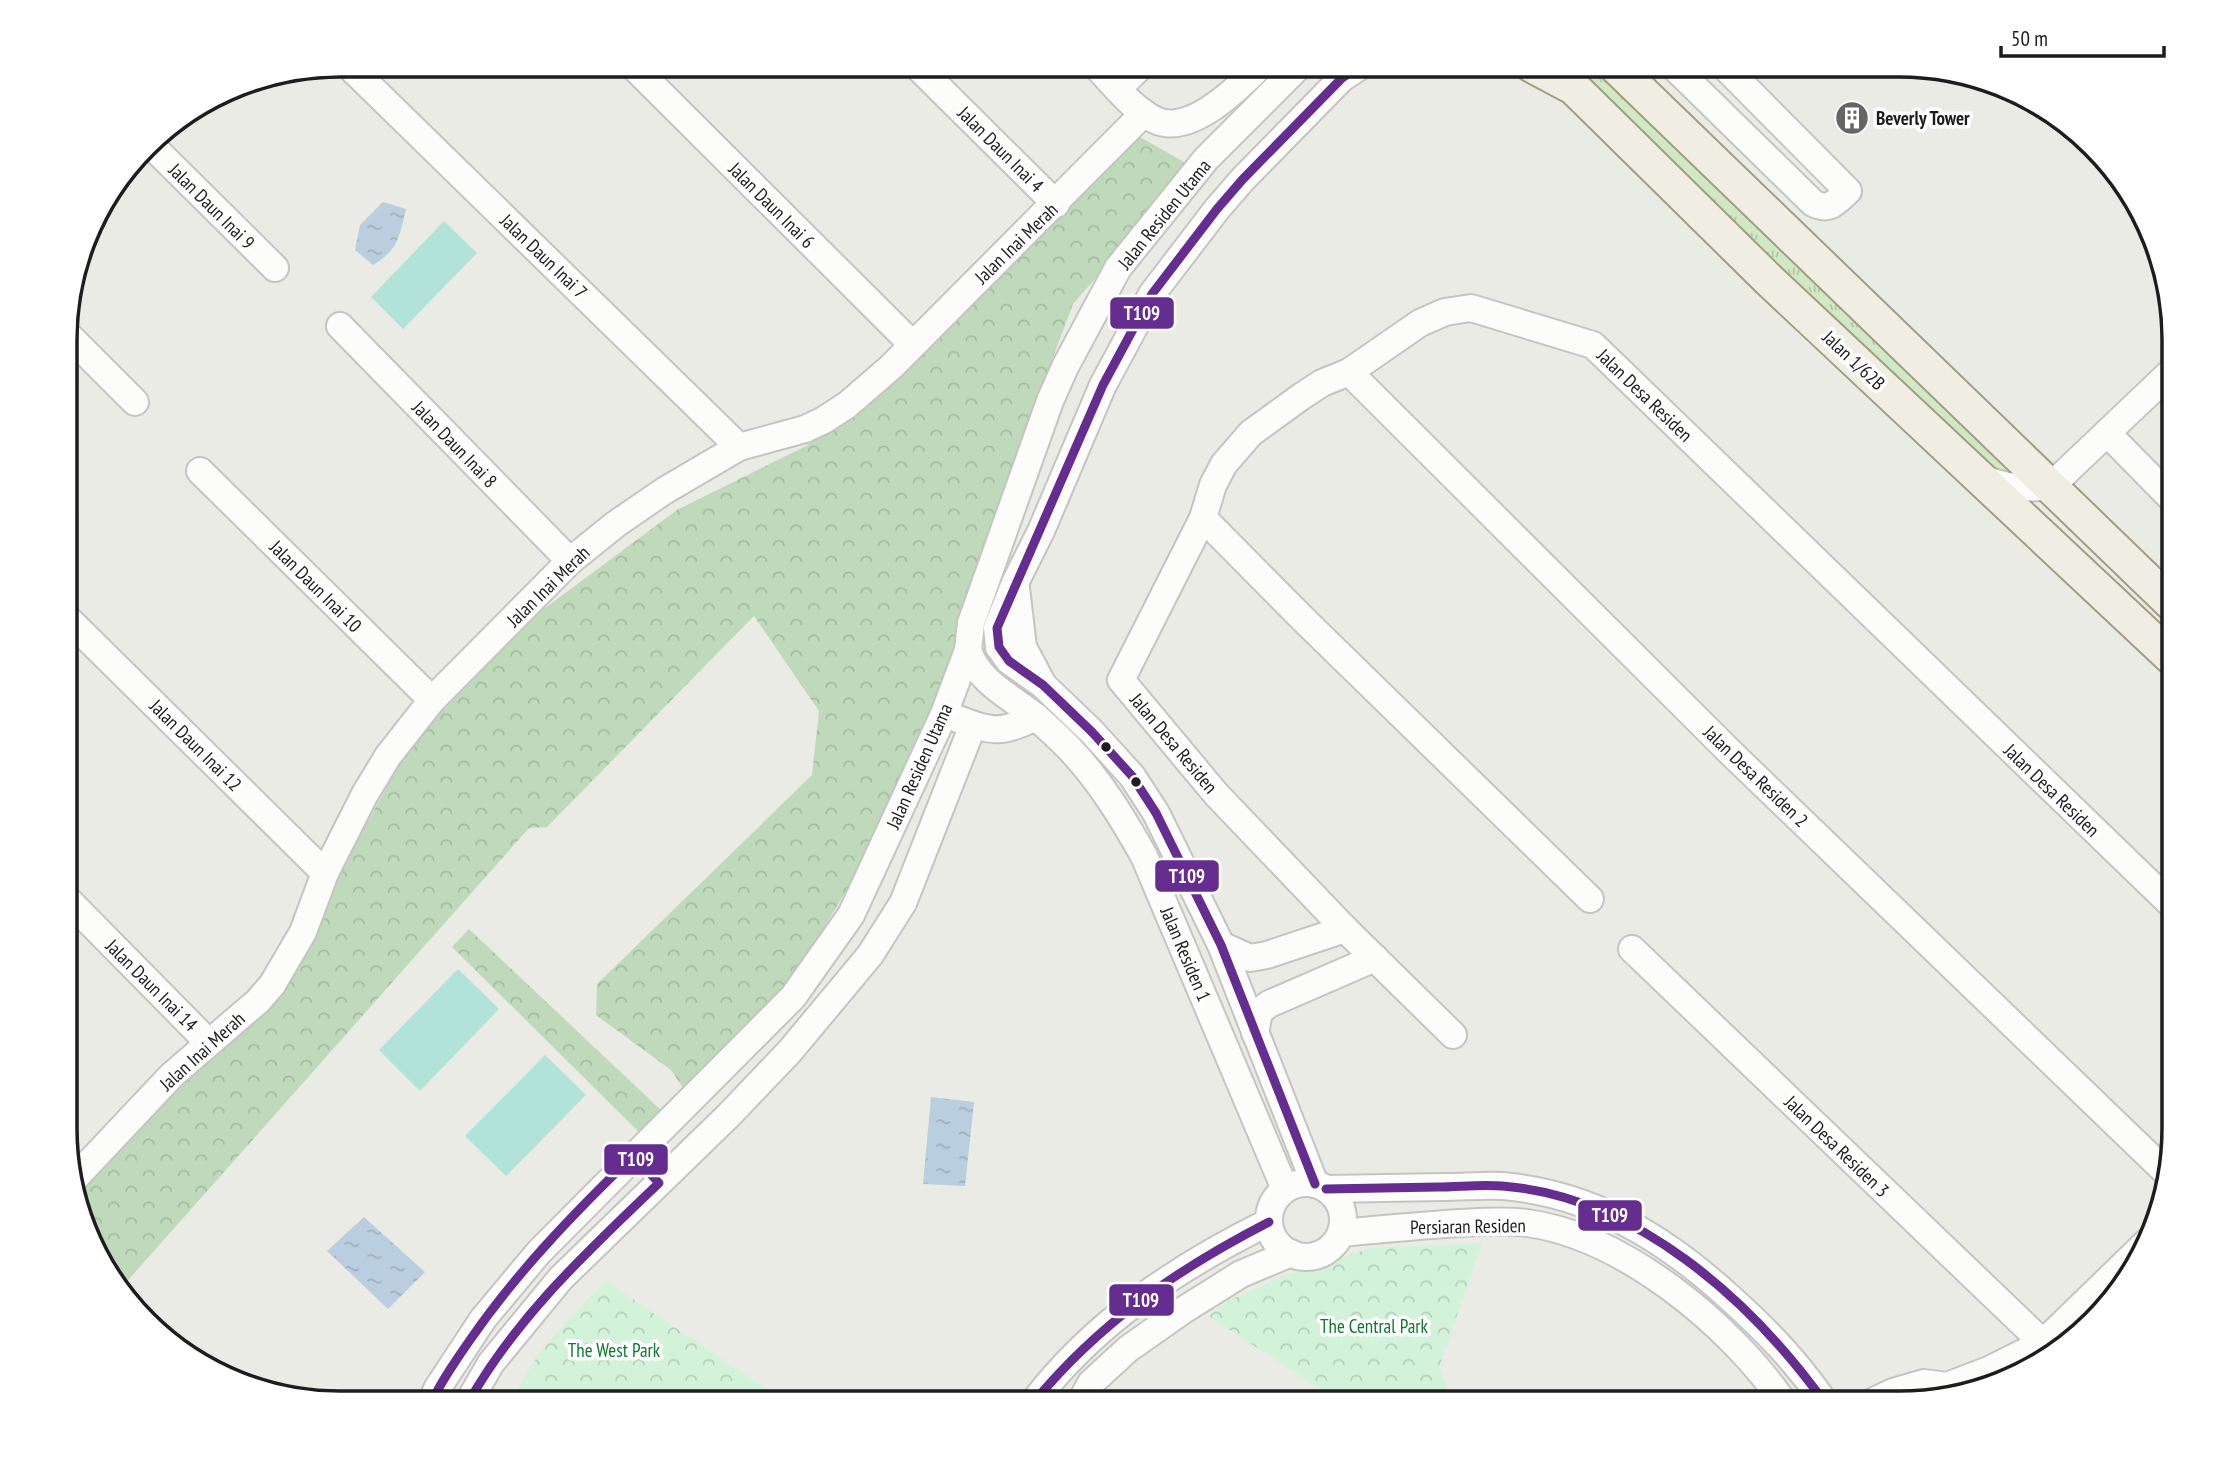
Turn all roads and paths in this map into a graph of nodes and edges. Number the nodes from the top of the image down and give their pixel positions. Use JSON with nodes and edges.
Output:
{"nodes":[{"id":1,"x":360,"y":77,"type":"edge"},
{"id":2,"x":644,"y":77,"type":"edge"},
{"id":3,"x":928,"y":77,"type":"edge"},
{"id":4,"x":1107,"y":77,"type":"edge"},
{"id":5,"x":1129,"y":77,"type":"edge"},
{"id":6,"x":1249,"y":77,"type":"edge"},
{"id":7,"x":1288,"y":77,"type":"edge"},
{"id":8,"x":1344,"y":77,"type":"edge"},
{"id":9,"x":1553,"y":77,"type":"edge"},
{"id":10,"x":1626,"y":77,"type":"edge"},
{"id":11,"x":1684,"y":77,"type":"edge"},
{"id":12,"x":1735,"y":77,"type":"edge"},
{"id":13,"x":1118,"y":88,"type":"junction"},
{"id":14,"x":1144,"y":113,"type":"junction"},
{"id":15,"x":157,"y":151,"type":"edge"},
{"id":16,"x":1056,"y":204,"type":"junction"},
{"id":17,"x":275,"y":268,"type":"dead end"},
{"id":18,"x":340,"y":326,"type":"dead end"},
{"id":19,"x":77,"y":344,"type":"edge"},
{"id":20,"x":912,"y":344,"type":"junction"},
{"id":21,"x":1349,"y":372,"type":"junction"},
{"id":22,"x":2162,"y":381,"type":"edge"},
{"id":23,"x":135,"y":402,"type":"dead end"},
{"id":24,"x":2108,"y":434,"type":"junction"},
{"id":25,"x":739,"y":447,"type":"junction"},
{"id":26,"x":200,"y":471,"type":"dead end"},
{"id":27,"x":1975,"y":475,"type":"junction"},
{"id":28,"x":2050,"y":486,"type":"junction"},
{"id":29,"x":2162,"y":489,"type":"edge"},
{"id":30,"x":1202,"y":518,"type":"junction"},
{"id":31,"x":570,"y":561,"type":"junction"},
{"id":32,"x":1015,"y":583,"type":"junction"},
{"id":33,"x":2162,"y":595,"type":"edge"},
{"id":34,"x":77,"y":628,"type":"edge"},
{"id":35,"x":999,"y":647,"type":"junction"},
{"id":36,"x":2162,"y":649,"type":"edge"},
{"id":37,"x":968,"y":650,"type":"junction"},
{"id":38,"x":1043,"y":685,"type":"junction"},
{"id":39,"x":432,"y":700,"type":"junction"},
{"id":40,"x":944,"y":714,"type":"junction"},
{"id":41,"x":1036,"y":717,"type":"junction"},
{"id":42,"x":973,"y":725,"type":"junction"},
{"id":43,"x":325,"y":873,"type":"junction"},
{"id":44,"x":2162,"y":896,"type":"edge"},
{"id":45,"x":1590,"y":899,"type":"dead end"},
{"id":46,"x":77,"y":909,"type":"edge"},
{"id":47,"x":1345,"y":929,"type":"junction"},
{"id":48,"x":1221,"y":945,"type":"junction"},
{"id":49,"x":1632,"y":949,"type":"dead end"},
{"id":50,"x":1376,"y":958,"type":"junction"},
{"id":51,"x":1255,"y":1033,"type":"junction"},
{"id":52,"x":1453,"y":1035,"type":"dead end"},
{"id":53,"x":208,"y":1042,"type":"junction"},
{"id":54,"x":2159,"y":1166,"type":"edge"},
{"id":55,"x":81,"y":1172,"type":"edge"},
{"id":56,"x":1321,"y":1186,"type":"junction"},
{"id":57,"x":1285,"y":1189,"type":"junction"},
{"id":58,"x":1269,"y":1222,"type":"junction"},
{"id":59,"x":1341,"y":1233,"type":"junction"},
{"id":60,"x":1291,"y":1253,"type":"junction"},
{"id":61,"x":2125,"y":1264,"type":"edge"},
{"id":62,"x":2043,"y":1343,"type":"junction"},
{"id":63,"x":1958,"y":1384,"type":"edge"},
{"id":64,"x":1935,"y":1389,"type":"edge"},
{"id":65,"x":437,"y":1391,"type":"edge"},
{"id":66,"x":475,"y":1391,"type":"edge"},
{"id":67,"x":1043,"y":1391,"type":"edge"},
{"id":68,"x":1087,"y":1391,"type":"edge"},
{"id":69,"x":1775,"y":1391,"type":"edge"},
{"id":70,"x":1816,"y":1391,"type":"edge"},
{"id":71,"x":1896,"y":1391,"type":"edge"}],
"edges":[{"from":1,"to":25,"type":"street","name":"Jalan Daun Inai 7"},
{"from":2,"to":20,"type":"street","name":"Jalan Daun Inai 6"},
{"from":3,"to":16,"type":"street","name":"Jalan Daun Inai 4"},
{"from":4,"to":13,"type":"street"},
{"from":5,"to":13,"type":"street"},
{"from":6,"to":14,"type":"street"},
{"from":7,"to":37,"type":"street","name":"Jalan Residen Utama"},
{"from":8,"to":32,"type":"street","name":"Jalan Residen Utama"},
{"from":9,"to":27,"type":"main road","name":"Jalan 1/62B"},
{"from":10,"to":28,"type":"main road"},
{"from":11,"to":12,"type":"street"},
{"from":13,"to":14,"type":"street"},
{"from":14,"to":16,"type":"street","name":"Jalan Inai Merah"},
{"from":15,"to":17,"type":"street","name":"Jalan Daun Inai 9"},
{"from":16,"to":20,"type":"street","name":"Jalan Inai Merah"},
{"from":18,"to":31,"type":"street","name":"Jalan Daun Inai 8"},
{"from":19,"to":23,"type":"street"},
{"from":20,"to":25,"type":"street","name":"Jalan Inai Merah"},
{"from":21,"to":30,"type":"street","name":"Jalan Desa Residen"},
{"from":21,"to":44,"type":"street","name":"Jalan Desa Residen"},
{"from":21,"to":54,"type":"street","name":"Jalan Desa Residen 2"},
{"from":22,"to":24,"type":"street"},
{"from":24,"to":28,"type":"street"},
{"from":24,"to":29,"type":"street"},
{"from":25,"to":31,"type":"street","name":"Jalan Inai Merah"},
{"from":26,"to":39,"type":"street","name":"Jalan Daun Inai 10"},
{"from":27,"to":28,"type":"street"},
{"from":27,"to":36,"type":"main road","name":"Jalan 1/62B"},
{"from":28,"to":33,"type":"main road"},
{"from":30,"to":45,"type":"street"},
{"from":30,"to":47,"type":"street","name":"Jalan Desa Residen"},
{"from":31,"to":39,"type":"street","name":"Jalan Inai Merah"},
{"from":32,"to":35,"type":"street","name":"Jalan Residen Utama"},
{"from":32,"to":38,"type":"street"},
{"from":34,"to":43,"type":"street","name":"Jalan Daun Inai 12"},
{"from":35,"to":37,"type":"street"},
{"from":35,"to":38,"type":"street","name":"Jalan Residen 1"},
{"from":37,"to":40,"type":"street","name":"Jalan Residen Utama"},
{"from":37,"to":41,"type":"street","name":"Jalan Residen 1"},
{"from":38,"to":48,"type":"street","name":"Jalan Residen 1"},
{"from":39,"to":43,"type":"street","name":"Jalan Inai Merah"},
{"from":40,"to":42,"type":"street"},
{"from":40,"to":65,"type":"street","name":"Jalan Residen Utama"},
{"from":41,"to":42,"type":"street"},
{"from":41,"to":57,"type":"street","name":"Jalan Residen 1"},
{"from":42,"to":66,"type":"street","name":"Jalan Residen Utama"},
{"from":43,"to":53,"type":"street","name":"Jalan Inai Merah"},
{"from":46,"to":53,"type":"street","name":"Jalan Daun Inai 14"},
{"from":47,"to":48,"type":"street"},
{"from":47,"to":50,"type":"street","name":"Jalan Desa Residen"},
{"from":48,"to":51,"type":"street","name":"Jalan Residen 1"},
{"from":49,"to":62,"type":"street","name":"Jalan Desa Residen 3"},
{"from":50,"to":51,"type":"street"},
{"from":50,"to":52,"type":"street","name":"Jalan Desa Residen"},
{"from":51,"to":56,"type":"street","name":"Jalan Residen 1"},
{"from":53,"to":55,"type":"street","name":"Jalan Inai Merah"},
{"from":56,"to":57,"type":"street"},
{"from":56,"to":59,"type":"street"},
{"from":56,"to":70,"type":"street","name":"Persiaran Residen"},
{"from":57,"to":58,"type":"street"},
{"from":58,"to":60,"type":"street"},
{"from":58,"to":67,"type":"street"},
{"from":59,"to":60,"type":"street"},
{"from":59,"to":69,"type":"street","name":"Persiaran Residen"},
{"from":60,"to":68,"type":"street"},
{"from":61,"to":62,"type":"street"},
{"from":62,"to":63,"type":"street"},
{"from":64,"to":71,"type":"street"}]}
